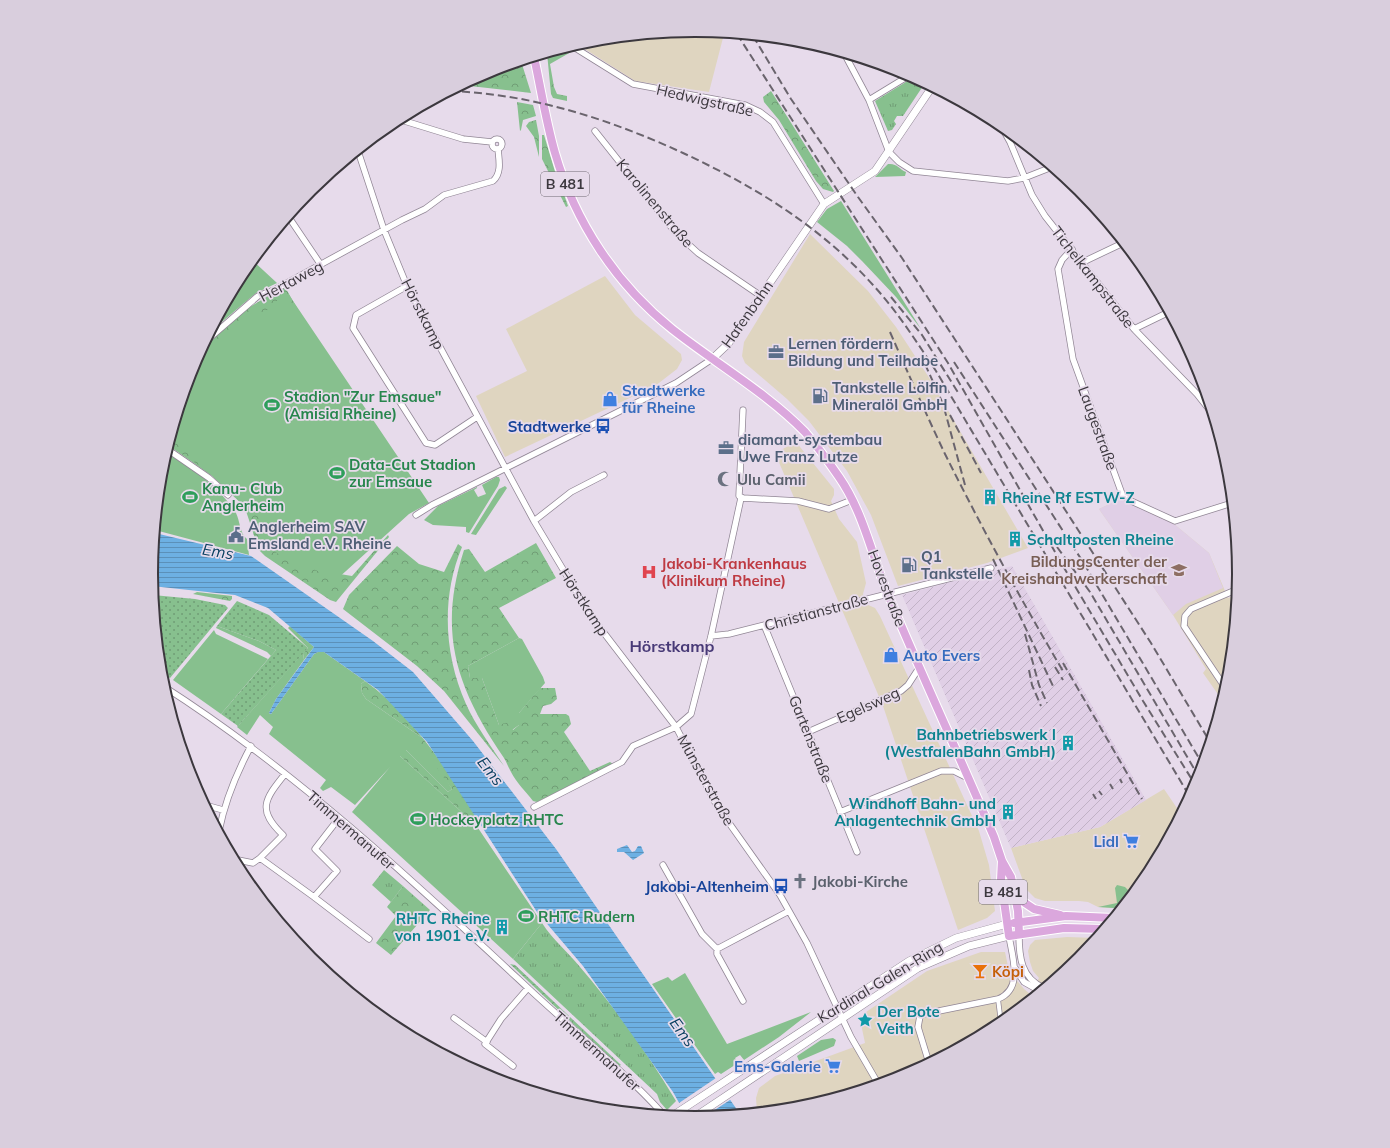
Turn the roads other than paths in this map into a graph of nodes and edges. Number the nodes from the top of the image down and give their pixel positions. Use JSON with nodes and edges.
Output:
{"nodes":[{"id":1,"x":578,"y":50,"type":"edge"},
{"id":2,"x":847,"y":59,"type":"edge"},
{"id":3,"x":535,"y":61,"type":"edge"},
{"id":4,"x":903,"y":79,"type":"edge"},
{"id":5,"x":930,"y":91,"type":"edge"},
{"id":6,"x":869,"y":100,"type":"junction"},
{"id":7,"x":407,"y":122,"type":"edge"},
{"id":8,"x":595,"y":131,"type":"dead end"},
{"id":9,"x":1008,"y":138,"type":"edge"},
{"id":10,"x":889,"y":152,"type":"junction"},
{"id":11,"x":359,"y":155,"type":"edge"},
{"id":12,"x":1047,"y":169,"type":"edge"},
{"id":13,"x":1024,"y":178,"type":"junction"},
{"id":14,"x":824,"y":204,"type":"junction"},
{"id":15,"x":291,"y":220,"type":"edge"},
{"id":16,"x":384,"y":230,"type":"junction"},
{"id":17,"x":1119,"y":245,"type":"edge"},
{"id":18,"x":1072,"y":250,"type":"junction"},
{"id":19,"x":1083,"y":262,"type":"junction"},
{"id":20,"x":321,"y":265,"type":"junction"},
{"id":21,"x":407,"y":286,"type":"junction"},
{"id":22,"x":761,"y":296,"type":"junction"},
{"id":23,"x":1165,"y":314,"type":"edge"},
{"id":24,"x":1134,"y":329,"type":"junction"},
{"id":25,"x":214,"y":334,"type":"edge"},
{"id":26,"x":712,"y":359,"type":"junction"},
{"id":27,"x":1205,"y":404,"type":"edge"},
{"id":28,"x":743,"y":410,"type":"dead end"},
{"id":29,"x":477,"y":417,"type":"junction"},
{"id":30,"x":172,"y":452,"type":"edge"},
{"id":31,"x":506,"y":468,"type":"junction"},
{"id":32,"x":604,"y":475,"type":"dead end"},
{"id":33,"x":228,"y":495,"type":"dead end"},
{"id":34,"x":740,"y":497,"type":"junction"},
{"id":35,"x":852,"y":500,"type":"junction"},
{"id":36,"x":1227,"y":505,"type":"edge"},
{"id":37,"x":416,"y":516,"type":"dead end"},
{"id":38,"x":534,"y":521,"type":"junction"},
{"id":39,"x":991,"y":568,"type":"dead end"},
{"id":40,"x":1231,"y":592,"type":"edge"},
{"id":41,"x":888,"y":593,"type":"junction"},
{"id":42,"x":764,"y":626,"type":"junction"},
{"id":43,"x":711,"y":636,"type":"junction"},
{"id":44,"x":919,"y":668,"type":"junction"},
{"id":45,"x":1221,"y":681,"type":"edge"},
{"id":46,"x":171,"y":691,"type":"edge"},
{"id":47,"x":676,"y":727,"type":"junction"},
{"id":48,"x":808,"y":732,"type":"junction"},
{"id":49,"x":251,"y":746,"type":"junction"},
{"id":50,"x":285,"y":774,"type":"junction"},
{"id":51,"x":968,"y":778,"type":"junction"},
{"id":52,"x":211,"y":807,"type":"edge"},
{"id":53,"x":534,"y":807,"type":"dead end"},
{"id":54,"x":223,"y":810,"type":"junction"},
{"id":55,"x":840,"y":812,"type":"junction"},
{"id":56,"x":338,"y":818,"type":"junction"},
{"id":57,"x":220,"y":825,"type":"edge"},
{"id":58,"x":857,"y":852,"type":"dead end"},
{"id":59,"x":260,"y":858,"type":"junction"},
{"id":60,"x":242,"y":861,"type":"edge"},
{"id":61,"x":1002,"y":861,"type":"junction"},
{"id":62,"x":663,"y":865,"type":"dead end"},
{"id":63,"x":314,"y":897,"type":"junction"},
{"id":64,"x":1016,"y":897,"type":"junction"},
{"id":65,"x":790,"y":911,"type":"junction"},
{"id":66,"x":1066,"y":916,"type":"junction"},
{"id":67,"x":1107,"y":918,"type":"edge"},
{"id":68,"x":1018,"y":922,"type":"junction"},
{"id":69,"x":1007,"y":924,"type":"junction"},
{"id":70,"x":1098,"y":929,"type":"edge"},
{"id":71,"x":1019,"y":934,"type":"junction"},
{"id":72,"x":1009,"y":936,"type":"junction"},
{"id":73,"x":369,"y":939,"type":"dead end"},
{"id":74,"x":717,"y":949,"type":"junction"},
{"id":75,"x":1015,"y":968,"type":"junction"},
{"id":76,"x":1040,"y":986,"type":"edge"},
{"id":77,"x":528,"y":988,"type":"junction"},
{"id":78,"x":1036,"y":989,"type":"edge"},
{"id":79,"x":998,"y":999,"type":"junction"},
{"id":80,"x":743,"y":1001,"type":"dead end"},
{"id":81,"x":838,"y":1007,"type":"junction"},
{"id":82,"x":1000,"y":1015,"type":"edge"},
{"id":83,"x":843,"y":1017,"type":"junction"},
{"id":84,"x":454,"y":1018,"type":"dead end"},
{"id":85,"x":487,"y":1042,"type":"junction"},
{"id":86,"x":928,"y":1058,"type":"edge"},
{"id":87,"x":513,"y":1066,"type":"dead end"},
{"id":88,"x":877,"y":1079,"type":"edge"},
{"id":89,"x":659,"y":1110,"type":"edge"},
{"id":90,"x":680,"y":1111,"type":"edge"},
{"id":91,"x":703,"y":1111,"type":"edge"}],
"edges":[{"from":1,"to":14,"type":"street","name":"Hedwigstraße"},
{"from":2,"to":6,"type":"street"},
{"from":3,"to":26,"type":"main road","number":"B 481"},
{"from":4,"to":6,"type":"street"},
{"from":5,"to":10,"type":"main road","name":"Hafenbahn"},
{"from":6,"to":10,"type":"street"},
{"from":7,"to":16,"type":"street","name":"Hertaweg"},
{"from":8,"to":22,"type":"street","name":"Karolinenstraße"},
{"from":9,"to":13,"type":"street","name":"Tichelkampstraße"},
{"from":10,"to":13,"type":"street"},
{"from":10,"to":14,"type":"main road","name":"Hafenbahn"},
{"from":11,"to":16,"type":"street","name":"Hörstkamp"},
{"from":12,"to":13,"type":"street"},
{"from":13,"to":18,"type":"street","name":"Tichelkampstraße"},
{"from":14,"to":22,"type":"main road","name":"Hafenbahn"},
{"from":15,"to":20,"type":"street"},
{"from":16,"to":20,"type":"street","name":"Hertaweg"},
{"from":16,"to":21,"type":"street","name":"Hörstkamp"},
{"from":17,"to":19,"type":"street"},
{"from":18,"to":19,"type":"street","name":"Tichelkampstraße"},
{"from":18,"to":36,"type":"street","name":"Laugestraße"},
{"from":19,"to":24,"type":"street","name":"Tichelkampstraße"},
{"from":20,"to":25,"type":"street","name":"Hertaweg"},
{"from":21,"to":29,"type":"street","name":"Hörstkamp"},
{"from":21,"to":29,"type":"street"},
{"from":22,"to":26,"type":"main road","name":"Hafenbahn"},
{"from":23,"to":24,"type":"street"},
{"from":24,"to":27,"type":"street","name":"Tichelkampstraße"},
{"from":26,"to":31,"type":"street","name":"Hafenbahn"},
{"from":26,"to":35,"type":"main road","name":"Hovestraße","number":"B 481"},
{"from":28,"to":34,"type":"street","name":"Münsterstraße"},
{"from":29,"to":31,"type":"street","name":"Hörstkamp"},
{"from":30,"to":33,"type":"street"},
{"from":31,"to":37,"type":"street"},
{"from":31,"to":38,"type":"street","name":"Hörstkamp"},
{"from":32,"to":38,"type":"street"},
{"from":34,"to":35,"type":"street"},
{"from":34,"to":43,"type":"street","name":"Münsterstraße"},
{"from":35,"to":41,"type":"main road","name":"Hovestraße","number":"B 481"},
{"from":38,"to":47,"type":"street","name":"Hörstkamp"},
{"from":39,"to":41,"type":"street","name":"Christianstraße"},
{"from":40,"to":45,"type":"street"},
{"from":41,"to":42,"type":"street","name":"Christianstraße"},
{"from":41,"to":44,"type":"main road","name":"Hovestraße","number":"B 481"},
{"from":42,"to":43,"type":"street","name":"Christianstraße"},
{"from":42,"to":48,"type":"street","name":"Gartenstraße"},
{"from":43,"to":47,"type":"street","name":"Münsterstraße"},
{"from":44,"to":48,"type":"street","name":"Egelsweg"},
{"from":44,"to":51,"type":"main road","name":"Hovestraße","number":"B 481"},
{"from":46,"to":49,"type":"street","name":"Timmermanufer"},
{"from":47,"to":53,"type":"street"},
{"from":47,"to":65,"type":"street","name":"Münsterstraße"},
{"from":48,"to":55,"type":"street","name":"Gartenstraße"},
{"from":49,"to":50,"type":"street","name":"Timmermanufer"},
{"from":49,"to":54,"type":"street"},
{"from":50,"to":56,"type":"street","name":"Timmermanufer"},
{"from":50,"to":59,"type":"street"},
{"from":51,"to":55,"type":"street"},
{"from":51,"to":61,"type":"main road","name":"Hovestraße","number":"B 481"},
{"from":52,"to":54,"type":"street"},
{"from":54,"to":57,"type":"street"},
{"from":55,"to":58,"type":"street","name":"Gartenstraße"},
{"from":56,"to":63,"type":"street"},
{"from":56,"to":77,"type":"street","name":"Timmermanufer"},
{"from":59,"to":60,"type":"street"},
{"from":59,"to":63,"type":"street"},
{"from":61,"to":64,"type":"main road","name":"Hovestraße","number":"B 481"},
{"from":61,"to":69,"type":"main road","name":"Hovestraße","number":"B 481"},
{"from":62,"to":74,"type":"street"},
{"from":63,"to":73,"type":"street"},
{"from":64,"to":66,"type":"main road"},
{"from":64,"to":68,"type":"main road","name":"Hovestraße","number":"B 481"},
{"from":65,"to":74,"type":"street"},
{"from":65,"to":81,"type":"street","name":"Münsterstraße"},
{"from":66,"to":67,"type":"main road","name":"Kardinal-Galen-Ring","number":"B 481"},
{"from":66,"to":68,"type":"main road","name":"Kardinal-Galen-Ring","number":"B 481"},
{"from":68,"to":69,"type":"main road","name":"Kardinal-Galen-Ring","number":"B 481"},
{"from":68,"to":71,"type":"main road","number":"B 481"},
{"from":69,"to":72,"type":"main road","number":"B 481"},
{"from":69,"to":81,"type":"main road","name":"Kardinal-Galen-Ring"},
{"from":70,"to":71,"type":"main road","name":"Kardinal-Galen-Ring"},
{"from":71,"to":72,"type":"main road","name":"Kardinal-Galen-Ring"},
{"from":71,"to":76,"type":"street"},
{"from":72,"to":75,"type":"street"},
{"from":72,"to":83,"type":"main road","name":"Kardinal-Galen-Ring"},
{"from":74,"to":80,"type":"street"},
{"from":75,"to":78,"type":"street"},
{"from":75,"to":79,"type":"street"},
{"from":77,"to":85,"type":"street"},
{"from":77,"to":89,"type":"street","name":"Timmermanufer"},
{"from":79,"to":82,"type":"street"},
{"from":79,"to":86,"type":"street"},
{"from":81,"to":83,"type":"street","name":"Münsterstraße"},
{"from":81,"to":90,"type":"main road","name":"Kardinal-Galen-Ring"},
{"from":83,"to":88,"type":"street","name":"Münsterstraße"},
{"from":83,"to":91,"type":"main road","name":"Kardinal-Galen-Ring"},
{"from":84,"to":85,"type":"street"},
{"from":85,"to":87,"type":"street"}]}
